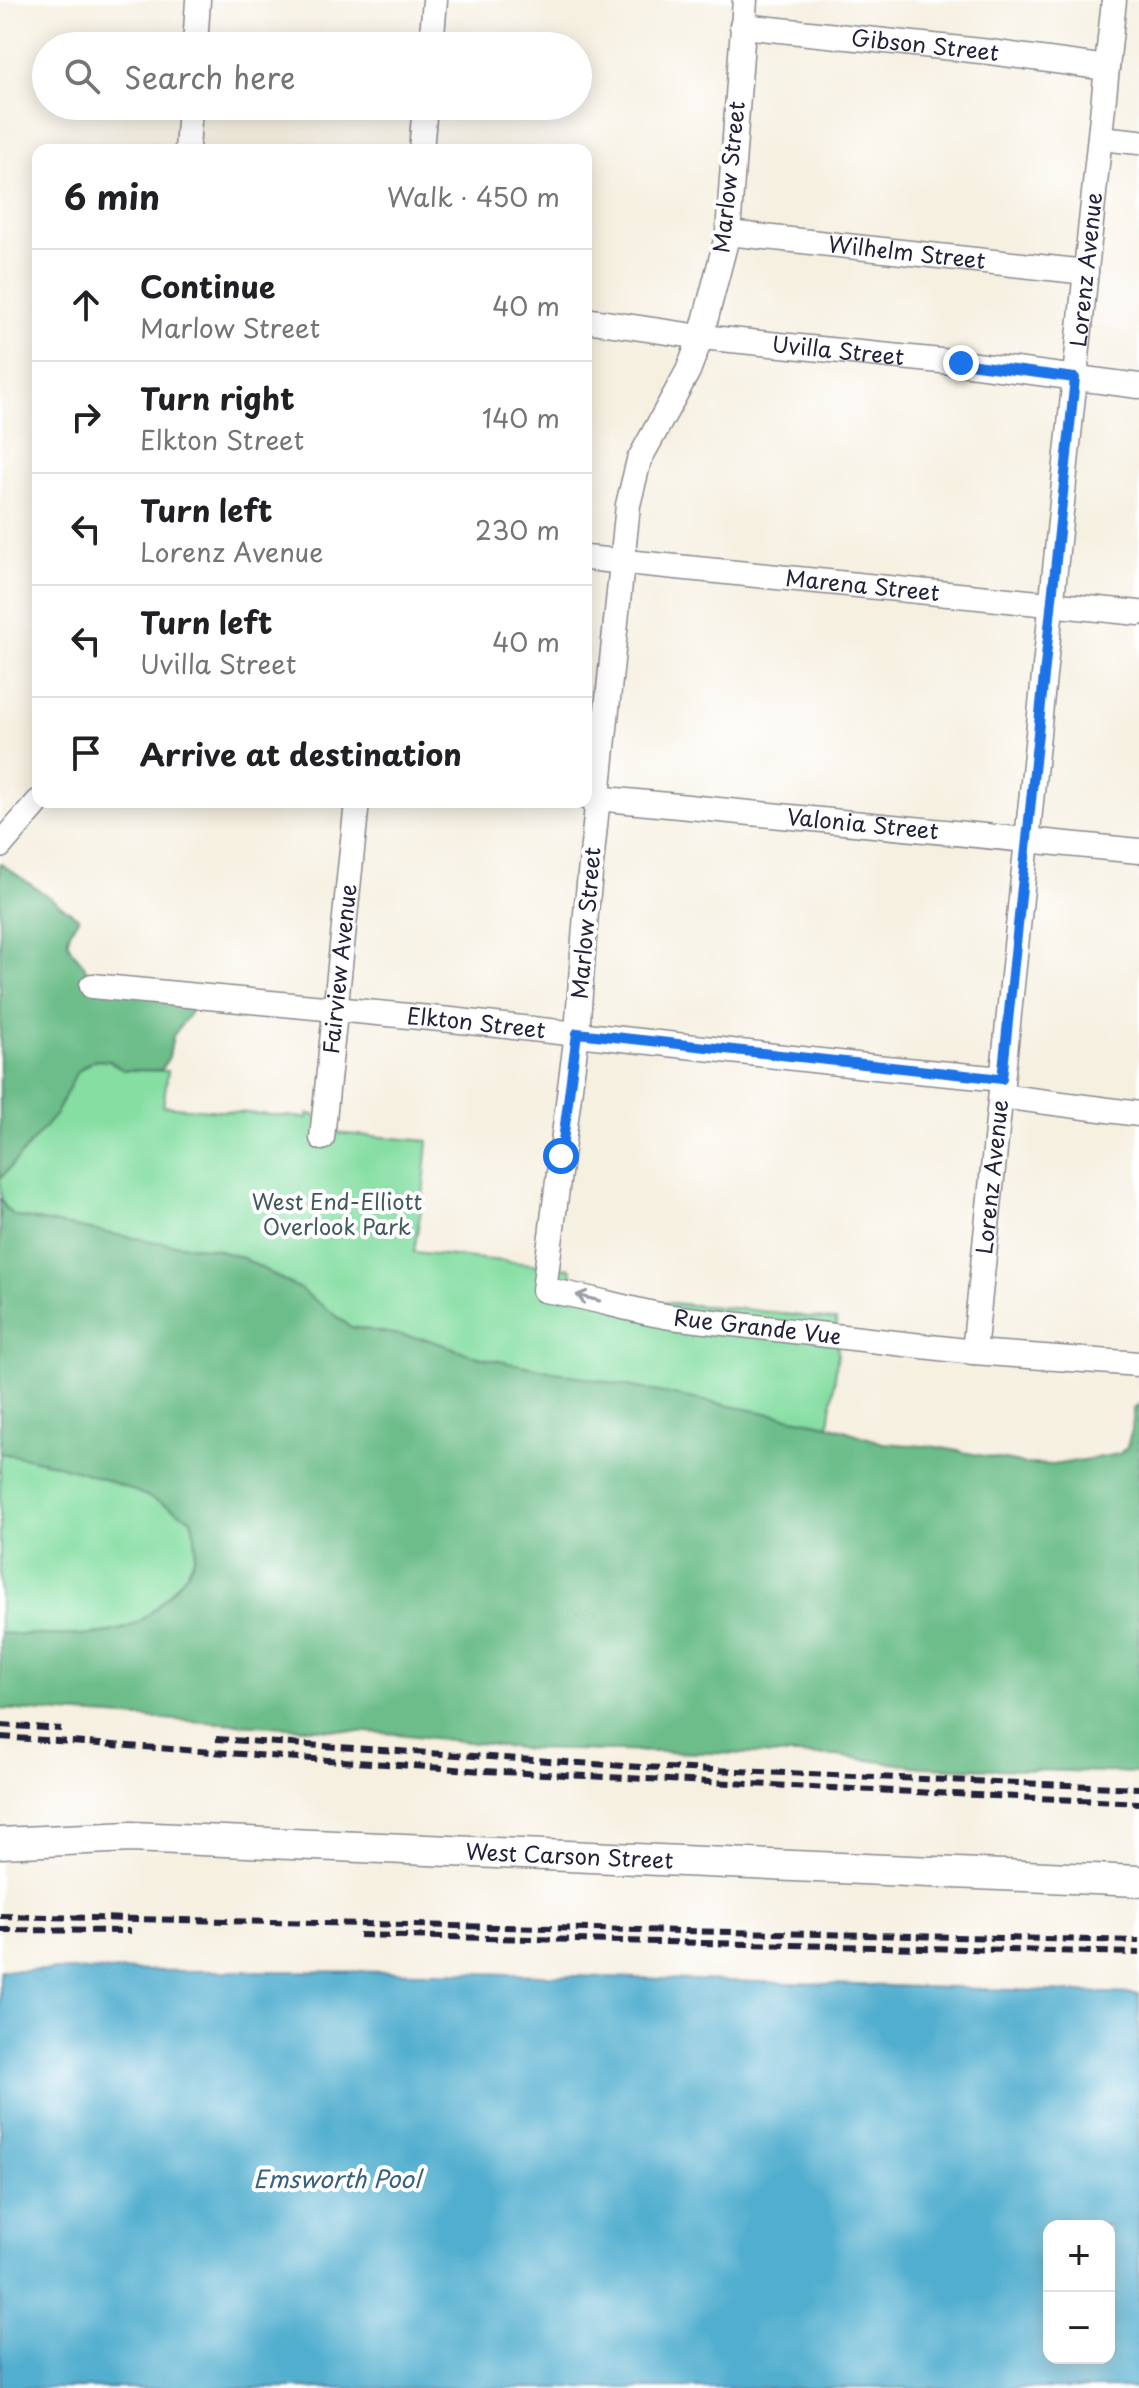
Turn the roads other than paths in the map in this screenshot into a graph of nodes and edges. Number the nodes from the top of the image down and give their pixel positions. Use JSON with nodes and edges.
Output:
{"nodes":[{"id":1,"x":198,"y":0,"type":"edge"},
{"id":2,"x":435,"y":0,"type":"edge"},
{"id":3,"x":745,"y":0,"type":"edge"},
{"id":4,"x":1114,"y":0,"type":"edge"},
{"id":5,"x":742,"y":26,"type":"junction"},
{"id":6,"x":196,"y":32,"type":"edge"},
{"id":7,"x":432,"y":32,"type":"edge"},
{"id":8,"x":1107,"y":68,"type":"junction"},
{"id":9,"x":189,"y":120,"type":"edge"},
{"id":10,"x":424,"y":120,"type":"edge"},
{"id":11,"x":1100,"y":138,"type":"junction"},
{"id":12,"x":1139,"y":142,"type":"edge"},
{"id":13,"x":187,"y":144,"type":"edge"},
{"id":14,"x":422,"y":144,"type":"edge"},
{"id":15,"x":728,"y":233,"type":"junction"},
{"id":16,"x":1086,"y":272,"type":"junction"},
{"id":17,"x":592,"y":321,"type":"edge"},
{"id":18,"x":701,"y":337,"type":"junction"},
{"id":19,"x":1075,"y":378,"type":"junction"},
{"id":20,"x":1139,"y":386,"type":"edge"},
{"id":21,"x":592,"y":558,"type":"edge"},
{"id":22,"x":622,"y":561,"type":"junction"},
{"id":23,"x":1051,"y":604,"type":"junction"},
{"id":24,"x":1139,"y":613,"type":"edge"},
{"id":25,"x":592,"y":797,"type":"edge"},
{"id":26,"x":33,"y":808,"type":"edge"},
{"id":27,"x":356,"y":808,"type":"edge"},
{"id":28,"x":591,"y":808,"type":"edge"},
{"id":29,"x":1027,"y":840,"type":"junction"},
{"id":30,"x":0,"y":846,"type":"edge"},
{"id":31,"x":1139,"y":851,"type":"edge"},
{"id":32,"x":92,"y":986,"type":"dead end"},
{"id":33,"x":334,"y":1008,"type":"junction"},
{"id":34,"x":577,"y":1033,"type":"junction"},
{"id":35,"x":1001,"y":1088,"type":"junction"},
{"id":36,"x":1139,"y":1114,"type":"edge"},
{"id":37,"x":322,"y":1138,"type":"dead end"},
{"id":38,"x":544,"y":1290,"type":"joint"},
{"id":39,"x":974,"y":1352,"type":"junction"},
{"id":40,"x":1135,"y":1364,"type":"edge"},
{"id":41,"x":0,"y":1843,"type":"edge"},
{"id":42,"x":1139,"y":1881,"type":"edge"}],
"edges":[{"from":1,"to":6,"type":"street"},
{"from":2,"to":7,"type":"street"},
{"from":3,"to":5,"type":"street","name":"Marlow Street"},
{"from":4,"to":8,"type":"street","name":"Lorenz Avenue"},
{"from":5,"to":8,"type":"street","name":"Gibson Street"},
{"from":5,"to":15,"type":"street","name":"Marlow Street"},
{"from":8,"to":11,"type":"street","name":"Lorenz Avenue"},
{"from":9,"to":13,"type":"street"},
{"from":10,"to":14,"type":"street"},
{"from":11,"to":12,"type":"street"},
{"from":11,"to":16,"type":"street","name":"Lorenz Avenue"},
{"from":15,"to":16,"type":"street","name":"Wilhelm Street"},
{"from":15,"to":18,"type":"street","name":"Marlow Street"},
{"from":16,"to":19,"type":"street","name":"Lorenz Avenue"},
{"from":17,"to":18,"type":"street","name":"Uvilla Street"},
{"from":18,"to":19,"type":"street","name":"Uvilla Street"},
{"from":18,"to":22,"type":"street","name":"Marlow Street"},
{"from":19,"to":20,"type":"street","name":"Uvilla Street"},
{"from":19,"to":23,"type":"street","name":"Lorenz Avenue"},
{"from":21,"to":22,"type":"street","name":"Marena Street"},
{"from":22,"to":23,"type":"street","name":"Marena Street"},
{"from":22,"to":25,"type":"street","name":"Marlow Street"},
{"from":23,"to":24,"type":"street","name":"Marena Street"},
{"from":23,"to":29,"type":"street","name":"Lorenz Avenue"},
{"from":25,"to":29,"type":"street","name":"Valonia Street"},
{"from":26,"to":30,"type":"street"},
{"from":27,"to":33,"type":"street","name":"Fairview Avenue"},
{"from":28,"to":34,"type":"street","name":"Marlow Street"},
{"from":29,"to":31,"type":"street","name":"Valonia Street"},
{"from":29,"to":35,"type":"street","name":"Lorenz Avenue"},
{"from":32,"to":33,"type":"street","name":"Elkton Street"},
{"from":33,"to":34,"type":"street","name":"Elkton Street"},
{"from":33,"to":37,"type":"street","name":"Fairview Avenue"},
{"from":34,"to":35,"type":"street","name":"Elkton Street"},
{"from":34,"to":38,"type":"street","name":"Marlow Street"},
{"from":35,"to":36,"type":"street","name":"Elkton Street"},
{"from":35,"to":39,"type":"street","name":"Lorenz Avenue"},
{"from":39,"to":38,"type":"street","name":"Rue Grande Vue","one_way":true},
{"from":39,"to":40,"type":"street","name":"Rue Grande Vue"},
{"from":41,"to":42,"type":"main road","name":"West Carson Street"}]}
